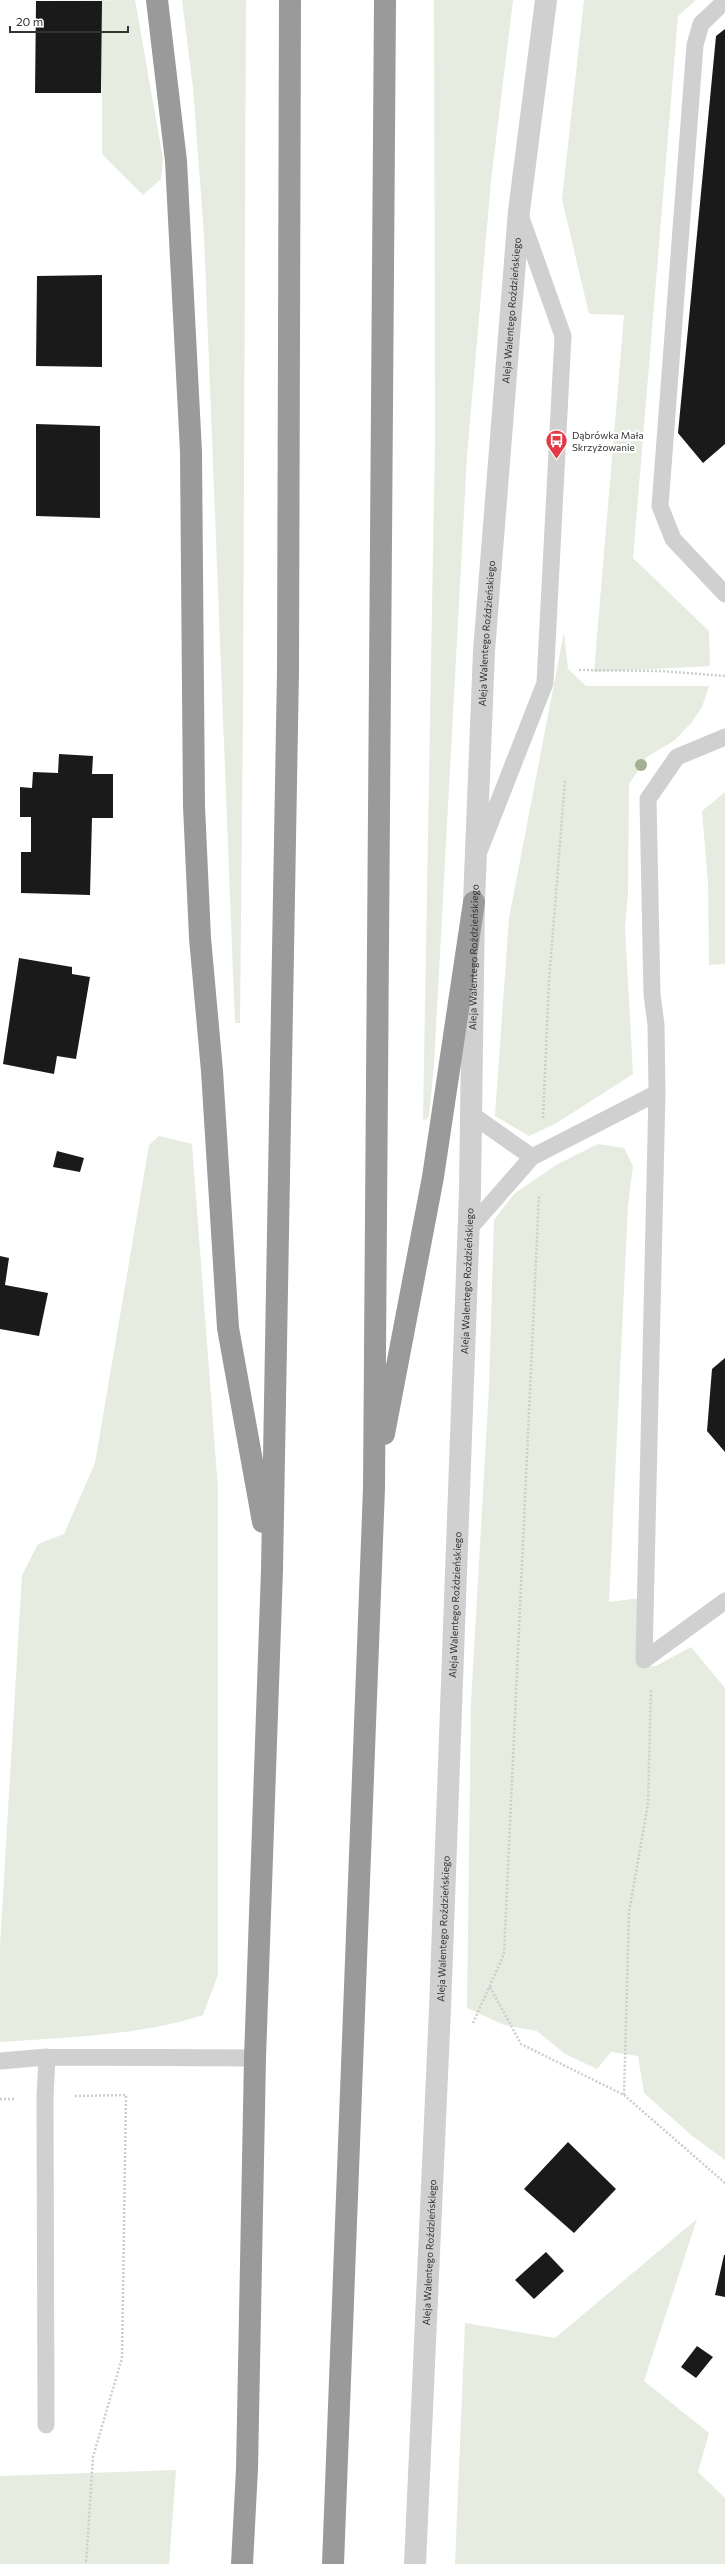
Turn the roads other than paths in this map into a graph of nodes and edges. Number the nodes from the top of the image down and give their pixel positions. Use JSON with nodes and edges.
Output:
{"nodes":[{"id":1,"x":157,"y":0,"type":"edge"},
{"id":2,"x":290,"y":0,"type":"edge"},
{"id":3,"x":385,"y":0,"type":"edge"},
{"id":4,"x":546,"y":0,"type":"edge"},
{"id":5,"x":725,"y":1,"type":"edge"},
{"id":6,"x":519,"y":211,"type":"junction"},
{"id":7,"x":725,"y":594,"type":"edge"},
{"id":8,"x":725,"y":737,"type":"edge"},
{"id":9,"x":475,"y":860,"type":"junction"},
{"id":10,"x":474,"y":902,"type":"junction"},
{"id":11,"x":658,"y":1093,"type":"junction"},
{"id":12,"x":471,"y":1114,"type":"junction"},
{"id":13,"x":537,"y":1155,"type":"junction"},
{"id":14,"x":468,"y":1230,"type":"junction"},
{"id":15,"x":374,"y":1488,"type":"junction"},
{"id":16,"x":272,"y":1570,"type":"junction"},
{"id":17,"x":725,"y":1601,"type":"edge"},
{"id":18,"x":47,"y":2057,"type":"junction"},
{"id":19,"x":256,"y":2058,"type":"junction"},
{"id":20,"x":0,"y":2061,"type":"edge"},
{"id":21,"x":46,"y":2425,"type":"dead end"},
{"id":22,"x":242,"y":2564,"type":"edge"},
{"id":23,"x":333,"y":2564,"type":"edge"},
{"id":24,"x":415,"y":2564,"type":"edge"}],
"edges":[{"from":1,"to":16,"type":"highway"},
{"from":2,"to":16,"type":"highway"},
{"from":3,"to":15,"type":"highway"},
{"from":4,"to":6,"type":"street","name":"Aleja Walentego Roździeńskiego"},
{"from":5,"to":7,"type":"lane"},
{"from":6,"to":9,"type":"street","name":"Aleja Walentego Roździeńskiego"},
{"from":6,"to":9,"type":"lane"},
{"from":8,"to":11,"type":"lane"},
{"from":9,"to":10,"type":"street","name":"Aleja Walentego Roździeńskiego"},
{"from":10,"to":12,"type":"street","name":"Aleja Walentego Roździeńskiego"},
{"from":10,"to":15,"type":"highway"},
{"from":11,"to":13,"type":"lane"},
{"from":11,"to":17,"type":"lane"},
{"from":12,"to":13,"type":"lane"},
{"from":12,"to":14,"type":"street","name":"Aleja Walentego Roździeńskiego"},
{"from":13,"to":14,"type":"lane"},
{"from":14,"to":24,"type":"street","name":"Aleja Walentego Roździeńskiego"},
{"from":15,"to":23,"type":"highway"},
{"from":16,"to":19,"type":"highway"},
{"from":18,"to":19,"type":"lane"},
{"from":18,"to":20,"type":"lane"},
{"from":18,"to":21,"type":"lane"},
{"from":19,"to":22,"type":"highway"}]}
